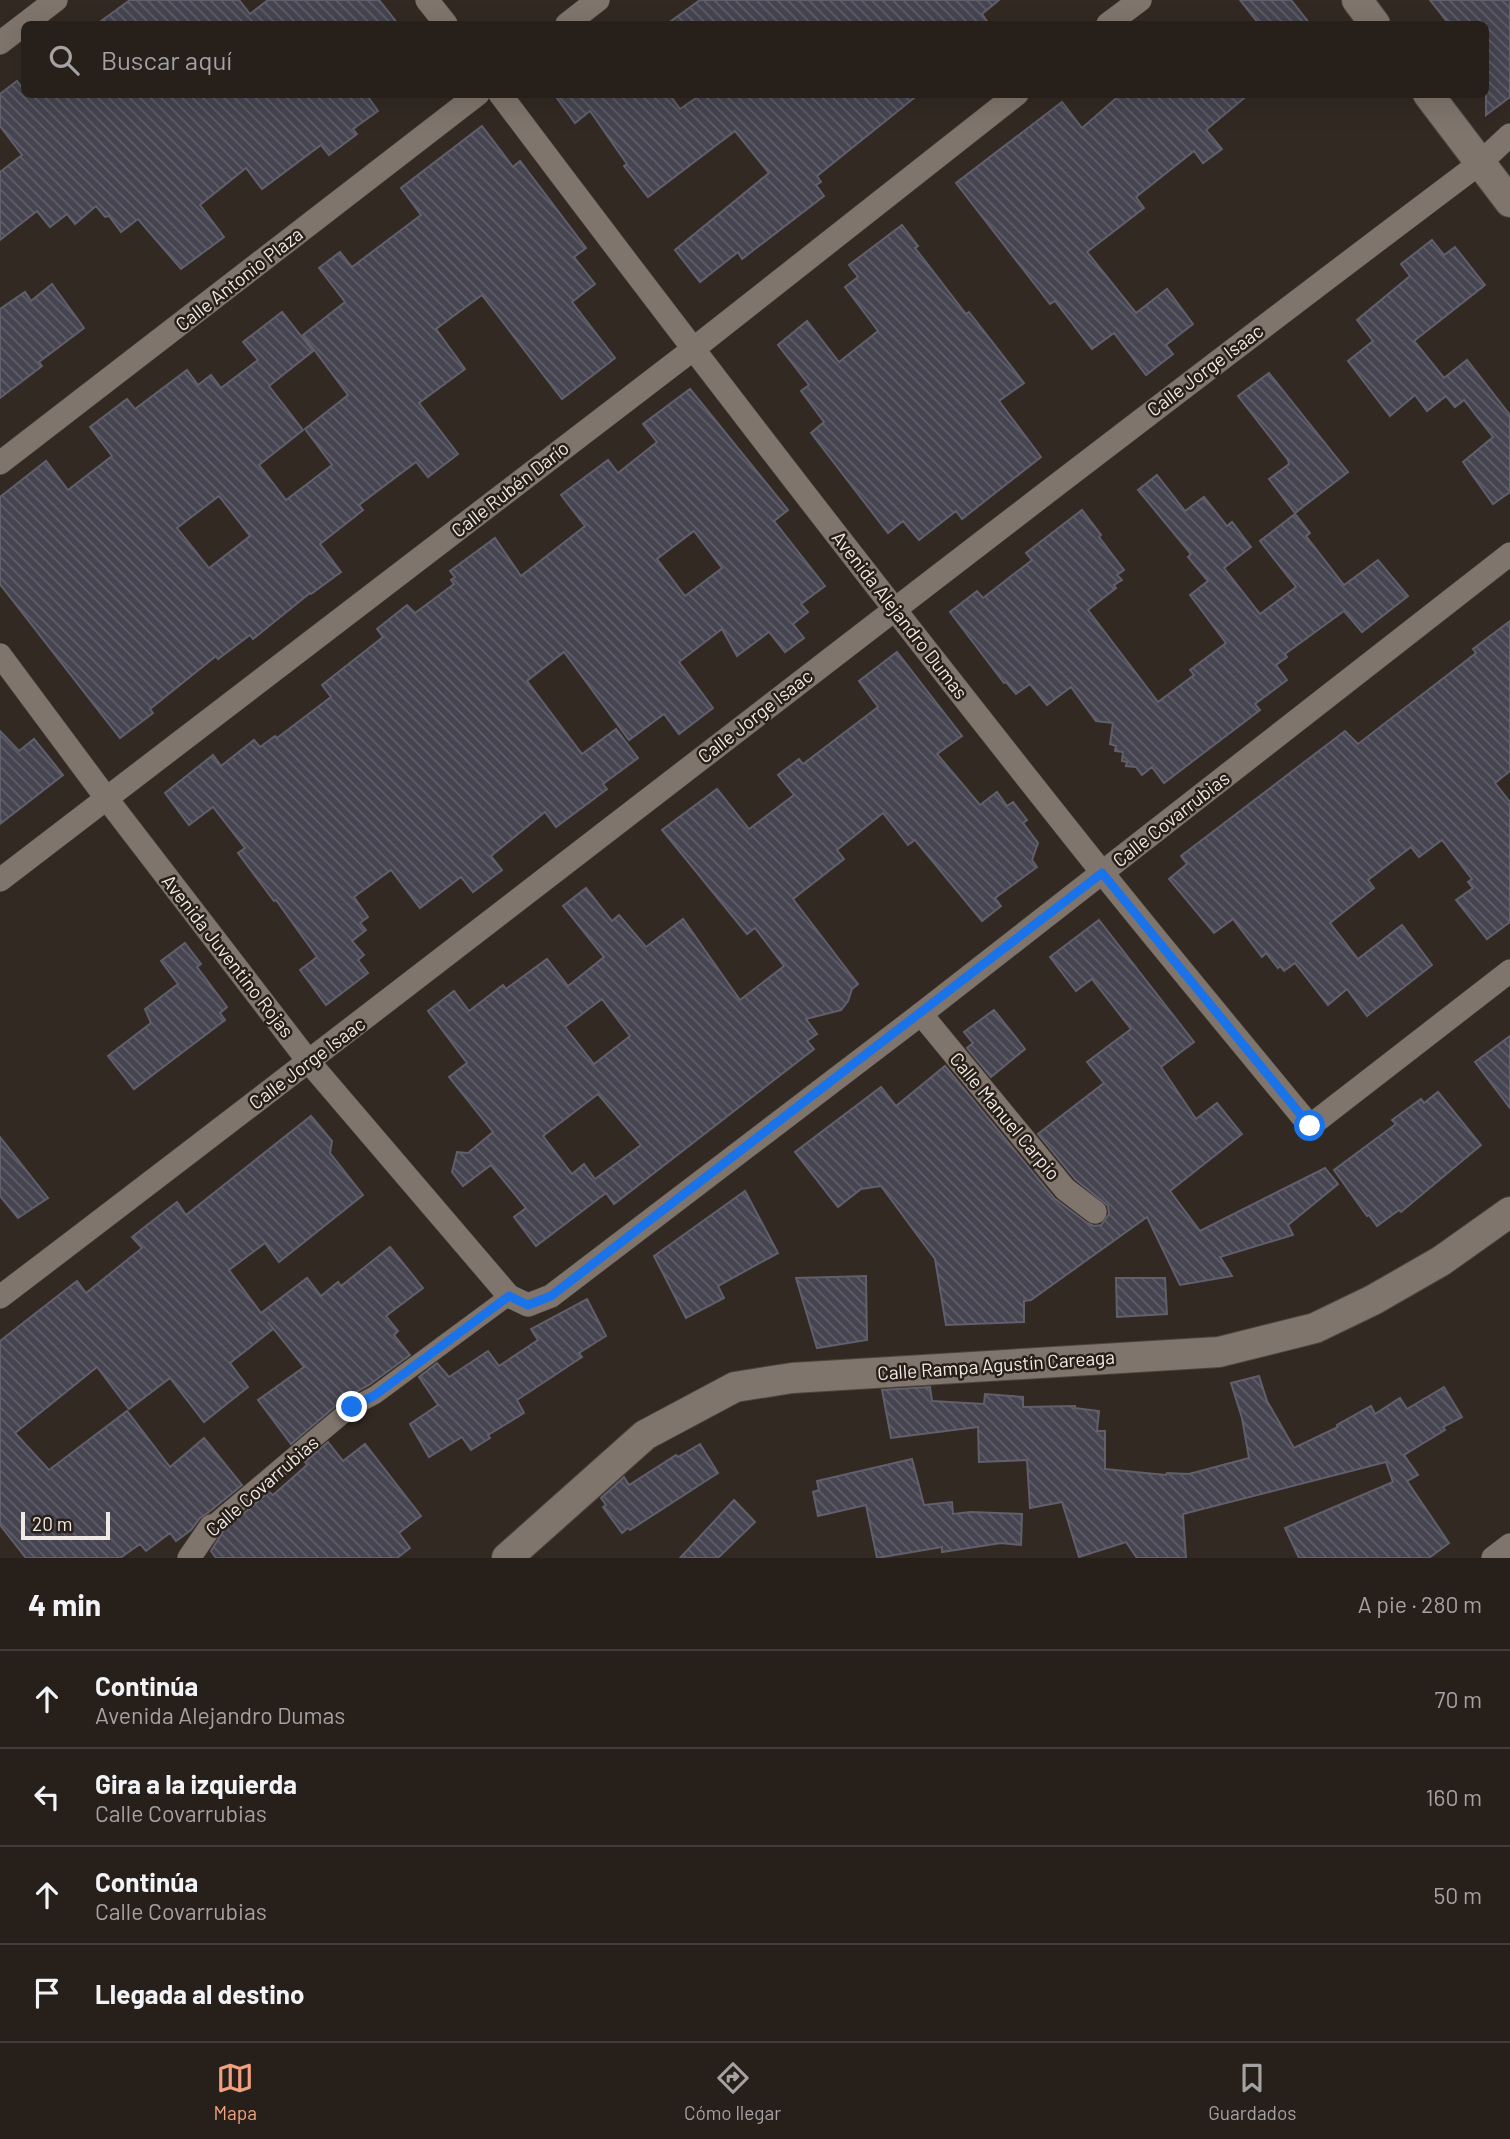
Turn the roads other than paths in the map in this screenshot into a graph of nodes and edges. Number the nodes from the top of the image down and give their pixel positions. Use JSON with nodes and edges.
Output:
{"nodes":[{"id":1,"x":55,"y":0,"type":"edge"},
{"id":2,"x":427,"y":0,"type":"edge"},
{"id":3,"x":598,"y":0,"type":"edge"},
{"id":4,"x":1140,"y":0,"type":"edge"},
{"id":5,"x":1357,"y":0,"type":"edge"},
{"id":6,"x":28,"y":21,"type":"edge"},
{"id":7,"x":444,"y":21,"type":"edge"},
{"id":8,"x":571,"y":21,"type":"edge"},
{"id":9,"x":1112,"y":21,"type":"edge"},
{"id":10,"x":1373,"y":21,"type":"edge"},
{"id":11,"x":21,"y":27,"type":"edge"},
{"id":12,"x":0,"y":43,"type":"edge"},
{"id":13,"x":473,"y":98,"type":"edge"},
{"id":14,"x":503,"y":98,"type":"edge"},
{"id":15,"x":1012,"y":98,"type":"edge"},
{"id":16,"x":1431,"y":98,"type":"edge"},
{"id":17,"x":1510,"y":135,"type":"edge"},
{"id":18,"x":1480,"y":163,"type":"junction"},
{"id":19,"x":1510,"y":202,"type":"edge"},
{"id":20,"x":692,"y":349,"type":"junction"},
{"id":21,"x":0,"y":463,"type":"edge"},
{"id":22,"x":1510,"y":554,"type":"edge"},
{"id":23,"x":894,"y":608,"type":"junction"},
{"id":24,"x":0,"y":655,"type":"edge"},
{"id":25,"x":107,"y":799,"type":"junction"},
{"id":26,"x":1102,"y":873,"type":"junction"},
{"id":27,"x":0,"y":880,"type":"edge"},
{"id":28,"x":1510,"y":971,"type":"edge"},
{"id":29,"x":921,"y":1014,"type":"junction"},
{"id":30,"x":309,"y":1062,"type":"junction"},
{"id":31,"x":1095,"y":1212,"type":"dead end"},
{"id":32,"x":1510,"y":1212,"type":"edge"},
{"id":33,"x":0,"y":1297,"type":"edge"},
{"id":34,"x":519,"y":1300,"type":"junction"},
{"id":35,"x":211,"y":1526,"type":"joint"},
{"id":36,"x":1510,"y":1545,"type":"edge"},
{"id":37,"x":189,"y":1558,"type":"edge"},
{"id":38,"x":507,"y":1558,"type":"edge"},
{"id":39,"x":1493,"y":1558,"type":"edge"}],
"edges":[{"from":1,"to":6,"type":"street"},
{"from":2,"to":7,"type":"street"},
{"from":3,"to":8,"type":"street"},
{"from":4,"to":9,"type":"street"},
{"from":5,"to":10,"type":"street"},
{"from":11,"to":12,"type":"street"},
{"from":13,"to":21,"type":"street","name":"Calle Antonio Plaza"},
{"from":14,"to":20,"type":"street","name":"Avenida Alejandro Dumas"},
{"from":15,"to":20,"type":"street","name":"Calle Rubén Darío"},
{"from":16,"to":18,"type":"street"},
{"from":17,"to":18,"type":"street","name":"Calle Jorge Isaac"},
{"from":18,"to":19,"type":"street"},
{"from":18,"to":23,"type":"street","name":"Calle Jorge Isaac"},
{"from":20,"to":23,"type":"street","name":"Avenida Alejandro Dumas"},
{"from":20,"to":25,"type":"street","name":"Calle Rubén Darío"},
{"from":22,"to":26,"type":"street","name":"Calle Covarrubias"},
{"from":23,"to":26,"type":"street","name":"Avenida Alejandro Dumas"},
{"from":23,"to":30,"type":"street","name":"Calle Jorge Isaac"},
{"from":24,"to":25,"type":"street","name":"Avenida Juventino Rojas"},
{"from":25,"to":27,"type":"street","name":"Calle Rubén Darío"},
{"from":25,"to":30,"type":"street","name":"Avenida Juventino Rojas"},
{"from":26,"to":28,"type":"street","name":"Avenida Alejandro Dumas"},
{"from":26,"to":29,"type":"street","name":"Calle Covarrubias"},
{"from":29,"to":31,"type":"street","name":"Calle Manuel Carpio"},
{"from":29,"to":34,"type":"street","name":"Calle Covarrubias"},
{"from":30,"to":33,"type":"street","name":"Calle Jorge Isaac"},
{"from":30,"to":34,"type":"street","name":"Avenida Juventino Rojas"},
{"from":32,"to":38,"type":"street","name":"Calle Rampa Agustín Careaga"},
{"from":34,"to":35,"type":"street","name":"Calle Covarrubias"},
{"from":35,"to":37,"type":"street","name":"Calle Covarrubias"},
{"from":36,"to":39,"type":"street"}]}
